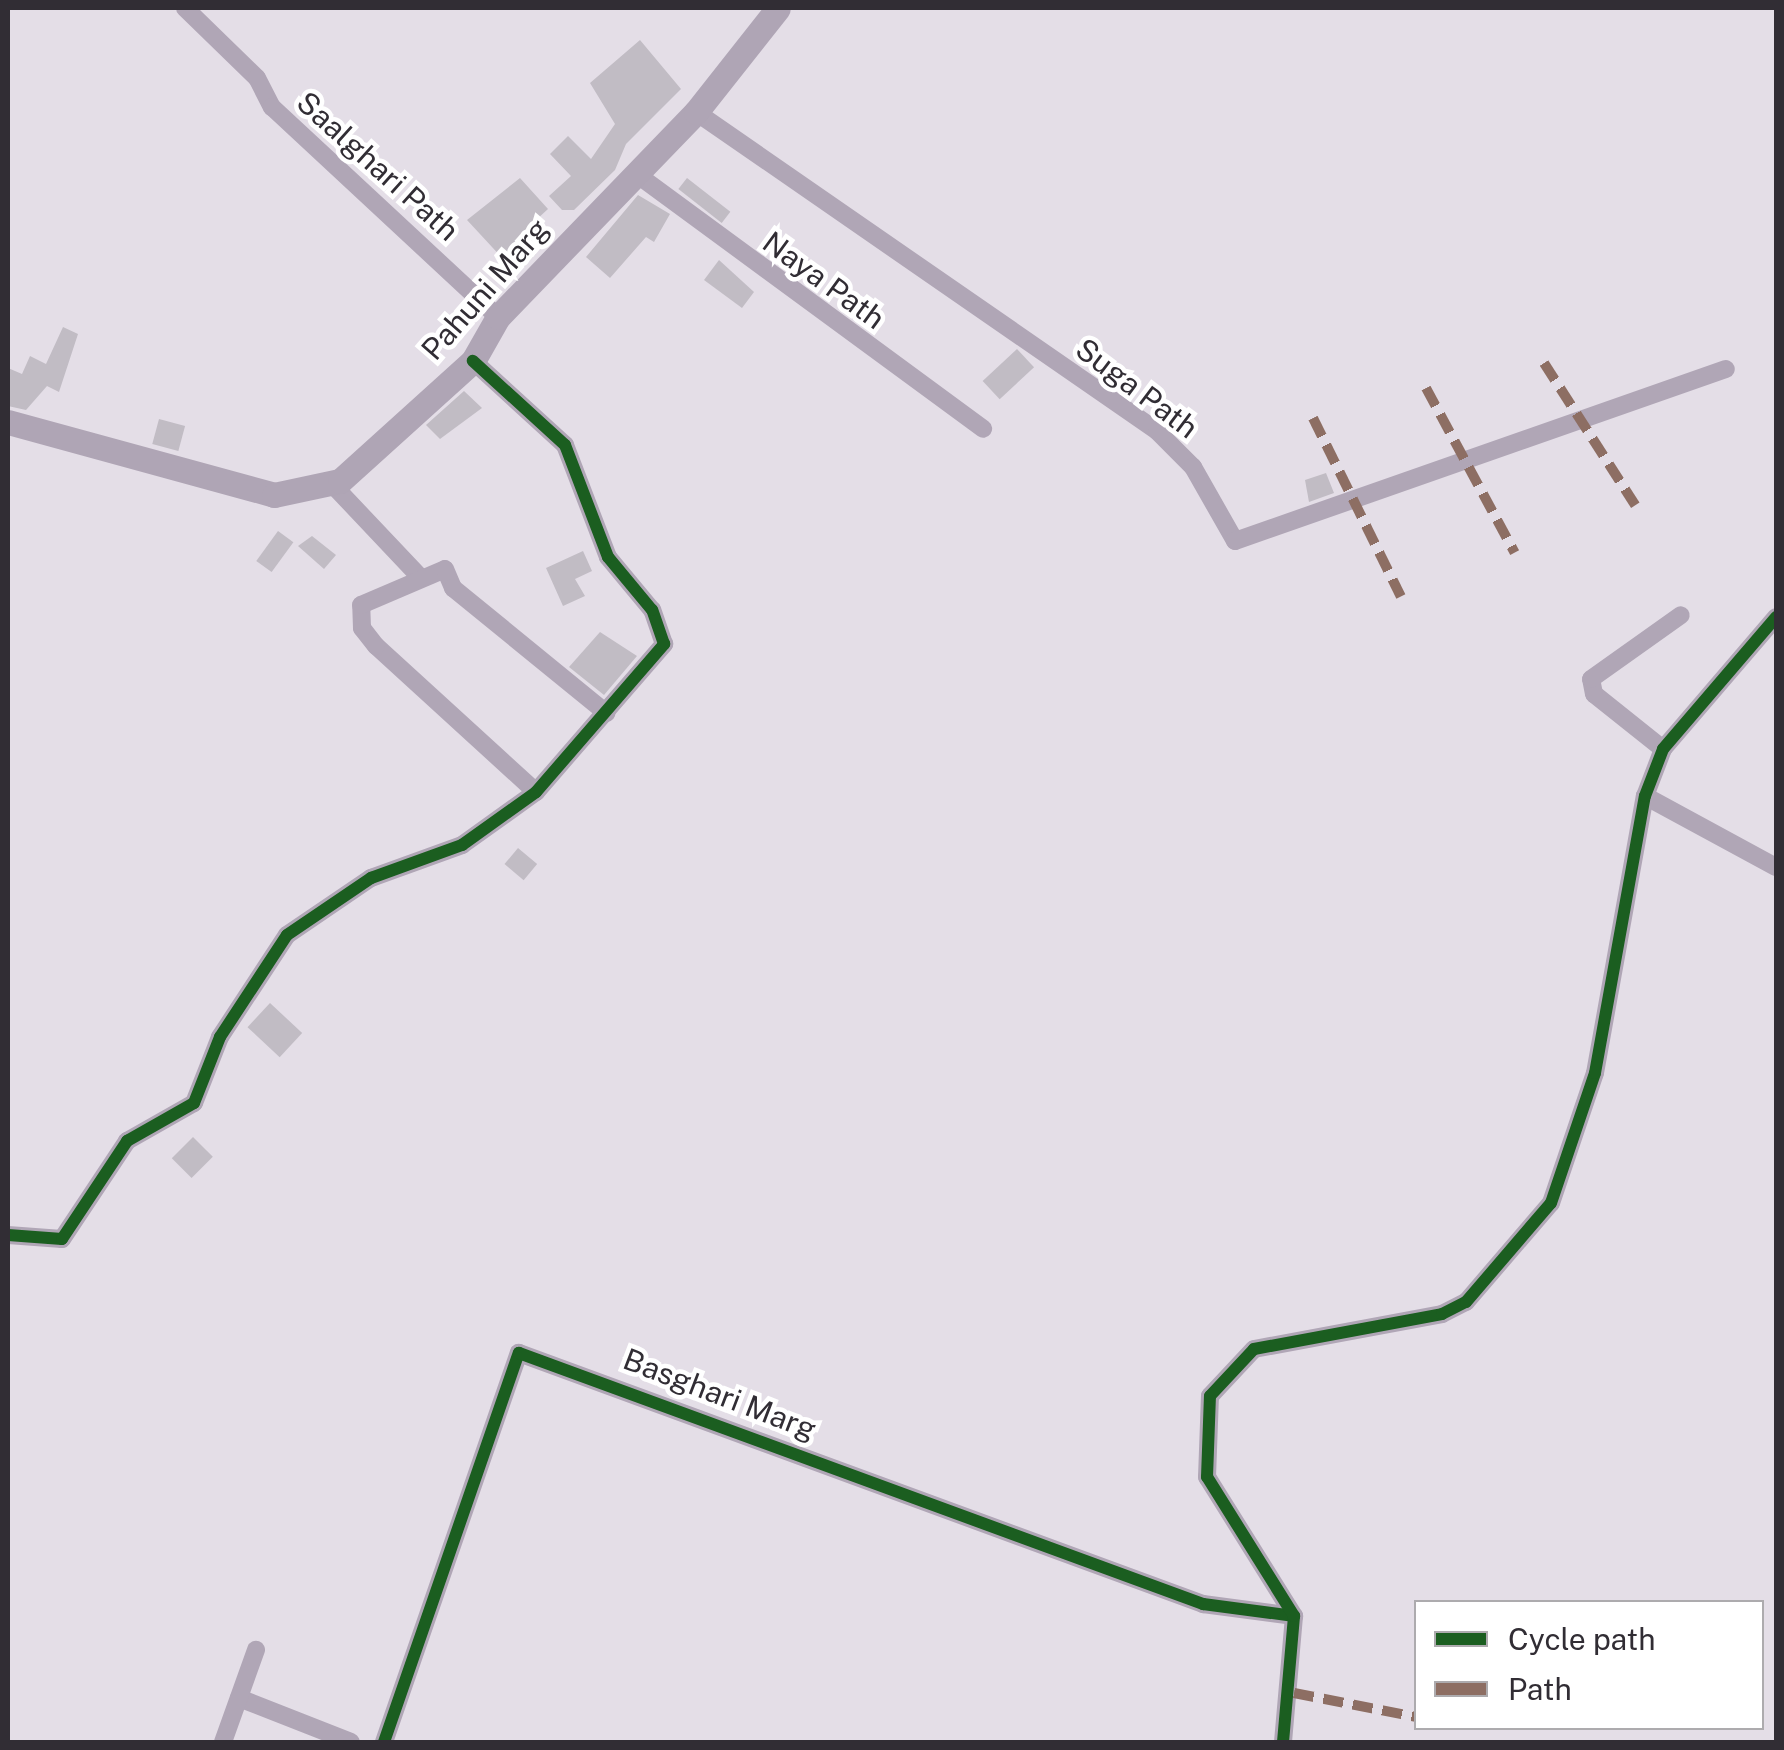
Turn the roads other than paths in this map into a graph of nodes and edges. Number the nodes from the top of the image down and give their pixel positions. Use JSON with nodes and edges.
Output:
{"nodes":[{"id":1,"x":185,"y":8,"type":"edge"},
{"id":2,"x":778,"y":8,"type":"edge"},
{"id":3,"x":696,"y":112,"type":"junction"},
{"id":4,"x":635,"y":173,"type":"junction"},
{"id":5,"x":498,"y":318,"type":"junction"},
{"id":6,"x":473,"y":361,"type":"junction"},
{"id":7,"x":1726,"y":369,"type":"dead end"},
{"id":8,"x":8,"y":422,"type":"edge"},
{"id":9,"x":983,"y":429,"type":"dead end"},
{"id":10,"x":332,"y":484,"type":"junction"},
{"id":11,"x":420,"y":577,"type":"junction"},
{"id":12,"x":1682,"y":615,"type":"dead end"},
{"id":13,"x":1776,"y":617,"type":"edge"},
{"id":14,"x":606,"y":714,"type":"junction"},
{"id":15,"x":1663,"y":749,"type":"junction"},
{"id":16,"x":536,"y":792,"type":"junction"},
{"id":17,"x":1645,"y":796,"type":"junction"},
{"id":18,"x":1776,"y":867,"type":"edge"},
{"id":19,"x":8,"y":1235,"type":"edge"},
{"id":20,"x":1294,"y":1616,"type":"junction"},
{"id":21,"x":256,"y":1650,"type":"dead end"},
{"id":22,"x":239,"y":1698,"type":"junction"},
{"id":23,"x":223,"y":1742,"type":"edge"},
{"id":24,"x":351,"y":1742,"type":"edge"},
{"id":25,"x":384,"y":1742,"type":"edge"},
{"id":26,"x":1284,"y":1742,"type":"edge"}],
"edges":[{"from":1,"to":5,"type":"street","name":"Saalghari Path"},
{"from":2,"to":3,"type":"street","name":"Pahuni Marg"},
{"from":3,"to":4,"type":"street","name":"Pahuni Marg"},
{"from":3,"to":7,"type":"street","name":"Suga Path"},
{"from":4,"to":5,"type":"street","name":"Pahuni Marg"},
{"from":4,"to":9,"type":"street","name":"Naya Path"},
{"from":5,"to":6,"type":"street","name":"Pahuni Marg"},
{"from":6,"to":10,"type":"street","name":"Pahuni Marg"},
{"from":6,"to":14,"type":"street"},
{"from":8,"to":10,"type":"street"},
{"from":10,"to":11,"type":"street"},
{"from":11,"to":14,"type":"street"},
{"from":11,"to":16,"type":"street"},
{"from":12,"to":15,"type":"street"},
{"from":13,"to":15,"type":"street"},
{"from":14,"to":16,"type":"street"},
{"from":15,"to":17,"type":"street"},
{"from":16,"to":19,"type":"street"},
{"from":17,"to":18,"type":"street"},
{"from":17,"to":20,"type":"street"},
{"from":20,"to":25,"type":"street","name":"Basghari Marg"},
{"from":20,"to":26,"type":"street"},
{"from":21,"to":22,"type":"street"},
{"from":22,"to":23,"type":"street"},
{"from":22,"to":24,"type":"street"}]}
